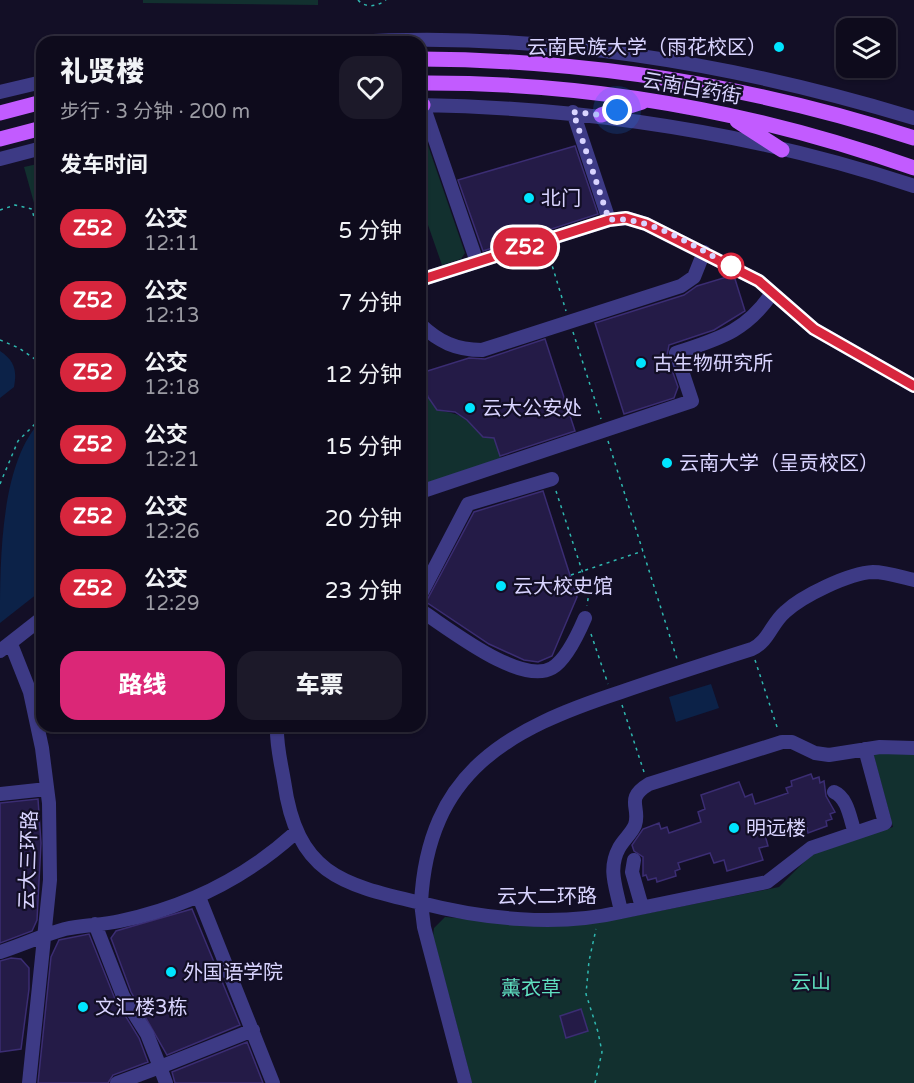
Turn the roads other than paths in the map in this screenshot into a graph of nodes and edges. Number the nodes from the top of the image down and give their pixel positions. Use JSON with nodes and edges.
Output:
{"nodes":[{"id":1,"x":426,"y":41,"type":"edge"},
{"id":2,"x":426,"y":59,"type":"edge"},
{"id":3,"x":36,"y":83,"type":"edge"},
{"id":4,"x":426,"y":83,"type":"edge"},
{"id":5,"x":0,"y":92,"type":"edge"},
{"id":6,"x":648,"y":100,"type":"junction"},
{"id":7,"x":36,"y":104,"type":"edge"},
{"id":8,"x":426,"y":104,"type":"edge"},
{"id":9,"x":573,"y":112,"type":"junction"},
{"id":10,"x":0,"y":113,"type":"edge"},
{"id":11,"x":601,"y":115,"type":"junction"},
{"id":12,"x":727,"y":115,"type":"junction"},
{"id":13,"x":426,"y":118,"type":"edge"},
{"id":14,"x":914,"y":118,"type":"edge"},
{"id":15,"x":36,"y":129,"type":"edge"},
{"id":16,"x":892,"y":130,"type":"junction"},
{"id":17,"x":1,"y":138,"type":"edge"},
{"id":18,"x":914,"y":138,"type":"edge"},
{"id":19,"x":36,"y":150,"type":"edge"},
{"id":20,"x":782,"y":150,"type":"junction"},
{"id":21,"x":881,"y":156,"type":"junction"},
{"id":22,"x":0,"y":159,"type":"edge"},
{"id":23,"x":914,"y":168,"type":"edge"},
{"id":24,"x":914,"y":186,"type":"edge"},
{"id":25,"x":609,"y":220,"type":"junction"},
{"id":26,"x":704,"y":252,"type":"junction"},
{"id":27,"x":477,"y":262,"type":"junction"},
{"id":28,"x":426,"y":278,"type":"edge"},
{"id":29,"x":772,"y":293,"type":"junction"},
{"id":30,"x":426,"y":328,"type":"edge"},
{"id":31,"x":914,"y":386,"type":"edge"},
{"id":32,"x":552,"y":479,"type":"road end"},
{"id":33,"x":426,"y":490,"type":"edge"},
{"id":34,"x":914,"y":580,"type":"edge"},
{"id":35,"x":426,"y":584,"type":"edge"},
{"id":36,"x":426,"y":614,"type":"edge"},
{"id":37,"x":585,"y":618,"type":"dead end"},
{"id":38,"x":36,"y":623,"type":"edge"},
{"id":39,"x":5,"y":647,"type":"edge"},
{"id":40,"x":36,"y":720,"type":"edge"},
{"id":41,"x":39,"y":732,"type":"edge"},
{"id":42,"x":278,"y":732,"type":"edge"},
{"id":43,"x":914,"y":748,"type":"edge"},
{"id":44,"x":865,"y":750,"type":"junction"},
{"id":45,"x":47,"y":789,"type":"junction"},
{"id":46,"x":834,"y":792,"type":"dead end"},
{"id":47,"x":0,"y":795,"type":"edge"},
{"id":48,"x":295,"y":833,"type":"junction"},
{"id":49,"x":855,"y":833,"type":"junction"},
{"id":50,"x":634,"y":860,"type":"dead end"},
{"id":51,"x":200,"y":897,"type":"junction"},
{"id":52,"x":421,"y":903,"type":"junction"},
{"id":53,"x":642,"y":907,"type":"junction"},
{"id":54,"x":621,"y":912,"type":"junction"},
{"id":55,"x":95,"y":924,"type":"junction"},
{"id":56,"x":44,"y":937,"type":"junction"},
{"id":57,"x":0,"y":952,"type":"edge"},
{"id":58,"x":253,"y":1030,"type":"junction"},
{"id":59,"x":160,"y":1067,"type":"junction"},
{"id":60,"x":29,"y":1083,"type":"edge"},
{"id":61,"x":117,"y":1083,"type":"edge"},
{"id":62,"x":166,"y":1083,"type":"edge"},
{"id":63,"x":273,"y":1083,"type":"edge"},
{"id":64,"x":465,"y":1083,"type":"edge"}],
"edges":[{"from":1,"to":14,"type":"street"},
{"from":2,"to":16,"type":"main road","name":"云南白药街"},
{"from":3,"to":5,"type":"street"},
{"from":4,"to":6,"type":"main road","name":"云南白药街"},
{"from":6,"to":11,"type":"main road"},
{"from":6,"to":12,"type":"main road","name":"云南白药街"},
{"from":7,"to":10,"type":"main road"},
{"from":8,"to":9,"type":"street"},
{"from":9,"to":11,"type":"street"},
{"from":9,"to":25,"type":"street"},
{"from":11,"to":20,"type":"street"},
{"from":12,"to":20,"type":"main road"},
{"from":12,"to":21,"type":"main road","name":"云南白药街"},
{"from":13,"to":27,"type":"street"},
{"from":15,"to":17,"type":"main road"},
{"from":16,"to":18,"type":"main road","name":"云南白药街"},
{"from":16,"to":21,"type":"main road"},
{"from":19,"to":22,"type":"street"},
{"from":20,"to":24,"type":"street"},
{"from":21,"to":23,"type":"main road","name":"云南白药街"},
{"from":25,"to":26,"type":"street"},
{"from":25,"to":27,"type":"street"},
{"from":26,"to":29,"type":"street"},
{"from":26,"to":30,"type":"street"},
{"from":27,"to":28,"type":"street"},
{"from":29,"to":31,"type":"street"},
{"from":29,"to":33,"type":"street"},
{"from":32,"to":35,"type":"street"},
{"from":34,"to":52,"type":"street"},
{"from":36,"to":37,"type":"street"},
{"from":38,"to":39,"type":"street"},
{"from":39,"to":40,"type":"street","name":"云大三环路"},
{"from":41,"to":45,"type":"street","name":"云大三环路"},
{"from":42,"to":48,"type":"street"},
{"from":43,"to":44,"type":"street"},
{"from":44,"to":49,"type":"street"},
{"from":44,"to":54,"type":"street","name":"云大二环路"},
{"from":45,"to":47,"type":"street"},
{"from":45,"to":56,"type":"street","name":"云大三环路"},
{"from":46,"to":49,"type":"street"},
{"from":48,"to":51,"type":"street"},
{"from":48,"to":52,"type":"street","name":"云大二环路"},
{"from":49,"to":53,"type":"street"},
{"from":50,"to":53,"type":"street"},
{"from":51,"to":55,"type":"street"},
{"from":51,"to":58,"type":"street"},
{"from":52,"to":54,"type":"street","name":"云大二环路"},
{"from":52,"to":64,"type":"street"},
{"from":53,"to":54,"type":"street"},
{"from":55,"to":56,"type":"street"},
{"from":55,"to":59,"type":"street"},
{"from":56,"to":57,"type":"street"},
{"from":56,"to":60,"type":"street","name":"云大三环路"},
{"from":58,"to":59,"type":"street"},
{"from":58,"to":63,"type":"street"},
{"from":59,"to":61,"type":"street"},
{"from":59,"to":62,"type":"street"}]}
